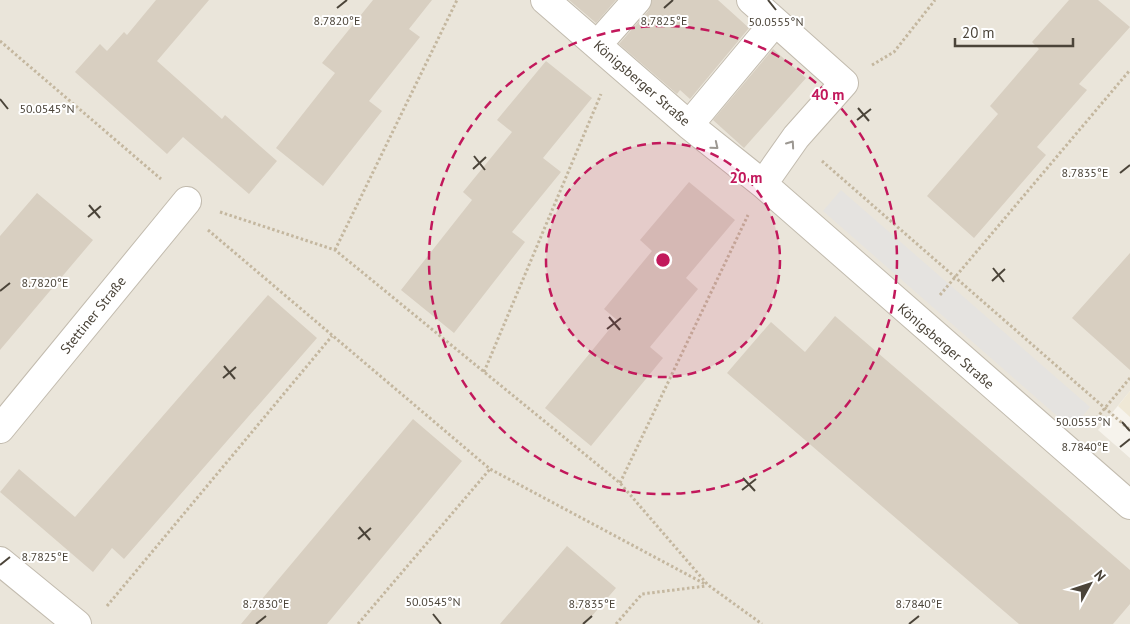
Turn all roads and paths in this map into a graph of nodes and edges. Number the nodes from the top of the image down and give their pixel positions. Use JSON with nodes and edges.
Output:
{"nodes":[{"id":1,"x":457,"y":0,"type":"edge"},
{"id":2,"x":545,"y":0,"type":"edge"},
{"id":3,"x":637,"y":0,"type":"edge"},
{"id":4,"x":751,"y":0,"type":"edge"},
{"id":5,"x":934,"y":0,"type":"edge"},
{"id":6,"x":775,"y":22,"type":"junction"},
{"id":7,"x":0,"y":41,"type":"edge"},
{"id":8,"x":606,"y":53,"type":"junction"},
{"id":9,"x":1130,"y":70,"type":"edge"},
{"id":10,"x":844,"y":83,"type":"junction"},
{"id":11,"x":689,"y":125,"type":"junction"},
{"id":12,"x":796,"y":138,"type":"junction"},
{"id":13,"x":763,"y":184,"type":"junction"},
{"id":14,"x":184,"y":204,"type":"junction"},
{"id":15,"x":335,"y":250,"type":"junction"},
{"id":16,"x":954,"y":277,"type":"junction"},
{"id":17,"x":919,"y":322,"type":"junction"},
{"id":18,"x":332,"y":336,"type":"junction"},
{"id":19,"x":484,"y":372,"type":"junction"},
{"id":20,"x":1130,"y":378,"type":"edge"},
{"id":21,"x":1105,"y":409,"type":"junction"},
{"id":22,"x":0,"y":429,"type":"edge"},
{"id":23,"x":1130,"y":430,"type":"edge"},
{"id":24,"x":1068,"y":452,"type":"junction"},
{"id":25,"x":490,"y":469,"type":"junction"},
{"id":26,"x":620,"y":483,"type":"junction"},
{"id":27,"x":1130,"y":505,"type":"edge"},
{"id":28,"x":0,"y":562,"type":"edge"},
{"id":29,"x":708,"y":586,"type":"junction"},
{"id":30,"x":105,"y":609,"type":"dead end"},
{"id":31,"x":77,"y":624,"type":"edge"},
{"id":32,"x":358,"y":624,"type":"edge"},
{"id":33,"x":616,"y":624,"type":"edge"},
{"id":34,"x":762,"y":624,"type":"edge"}],
"edges":[{"from":1,"to":15,"type":"path"},
{"from":2,"to":8,"type":"street","name":"Königsberger Straße"},
{"from":3,"to":8,"type":"street"},
{"from":4,"to":6,"type":"street"},
{"from":5,"to":10,"type":"path"},
{"from":6,"to":10,"type":"street"},
{"from":6,"to":11,"type":"street"},
{"from":7,"to":14,"type":"path"},
{"from":8,"to":11,"type":"street","name":"Königsberger Straße"},
{"from":8,"to":19,"type":"path"},
{"from":9,"to":16,"type":"path"},
{"from":10,"to":12,"type":"street"},
{"from":11,"to":13,"type":"street","name":"Königsberger Straße","one_way":true},
{"from":13,"to":12,"type":"street","one_way":true},
{"from":12,"to":16,"type":"path"},
{"from":13,"to":17,"type":"street","name":"Königsberger Straße"},
{"from":13,"to":26,"type":"path"},
{"from":14,"to":15,"type":"path"},
{"from":14,"to":18,"type":"path"},
{"from":14,"to":22,"type":"street","name":"Stettiner Straße"},
{"from":15,"to":19,"type":"path"},
{"from":16,"to":17,"type":"path"},
{"from":16,"to":21,"type":"path"},
{"from":17,"to":24,"type":"street","name":"Königsberger Straße"},
{"from":18,"to":25,"type":"path"},
{"from":18,"to":30,"type":"path"},
{"from":19,"to":26,"type":"path"},
{"from":20,"to":21,"type":"path"},
{"from":21,"to":23,"type":"path"},
{"from":21,"to":24,"type":"path"},
{"from":24,"to":27,"type":"street","name":"Königsberger Straße"},
{"from":25,"to":29,"type":"path"},
{"from":25,"to":32,"type":"path"},
{"from":26,"to":29,"type":"path"},
{"from":28,"to":31,"type":"street"},
{"from":29,"to":33,"type":"path"},
{"from":29,"to":34,"type":"path"}]}
